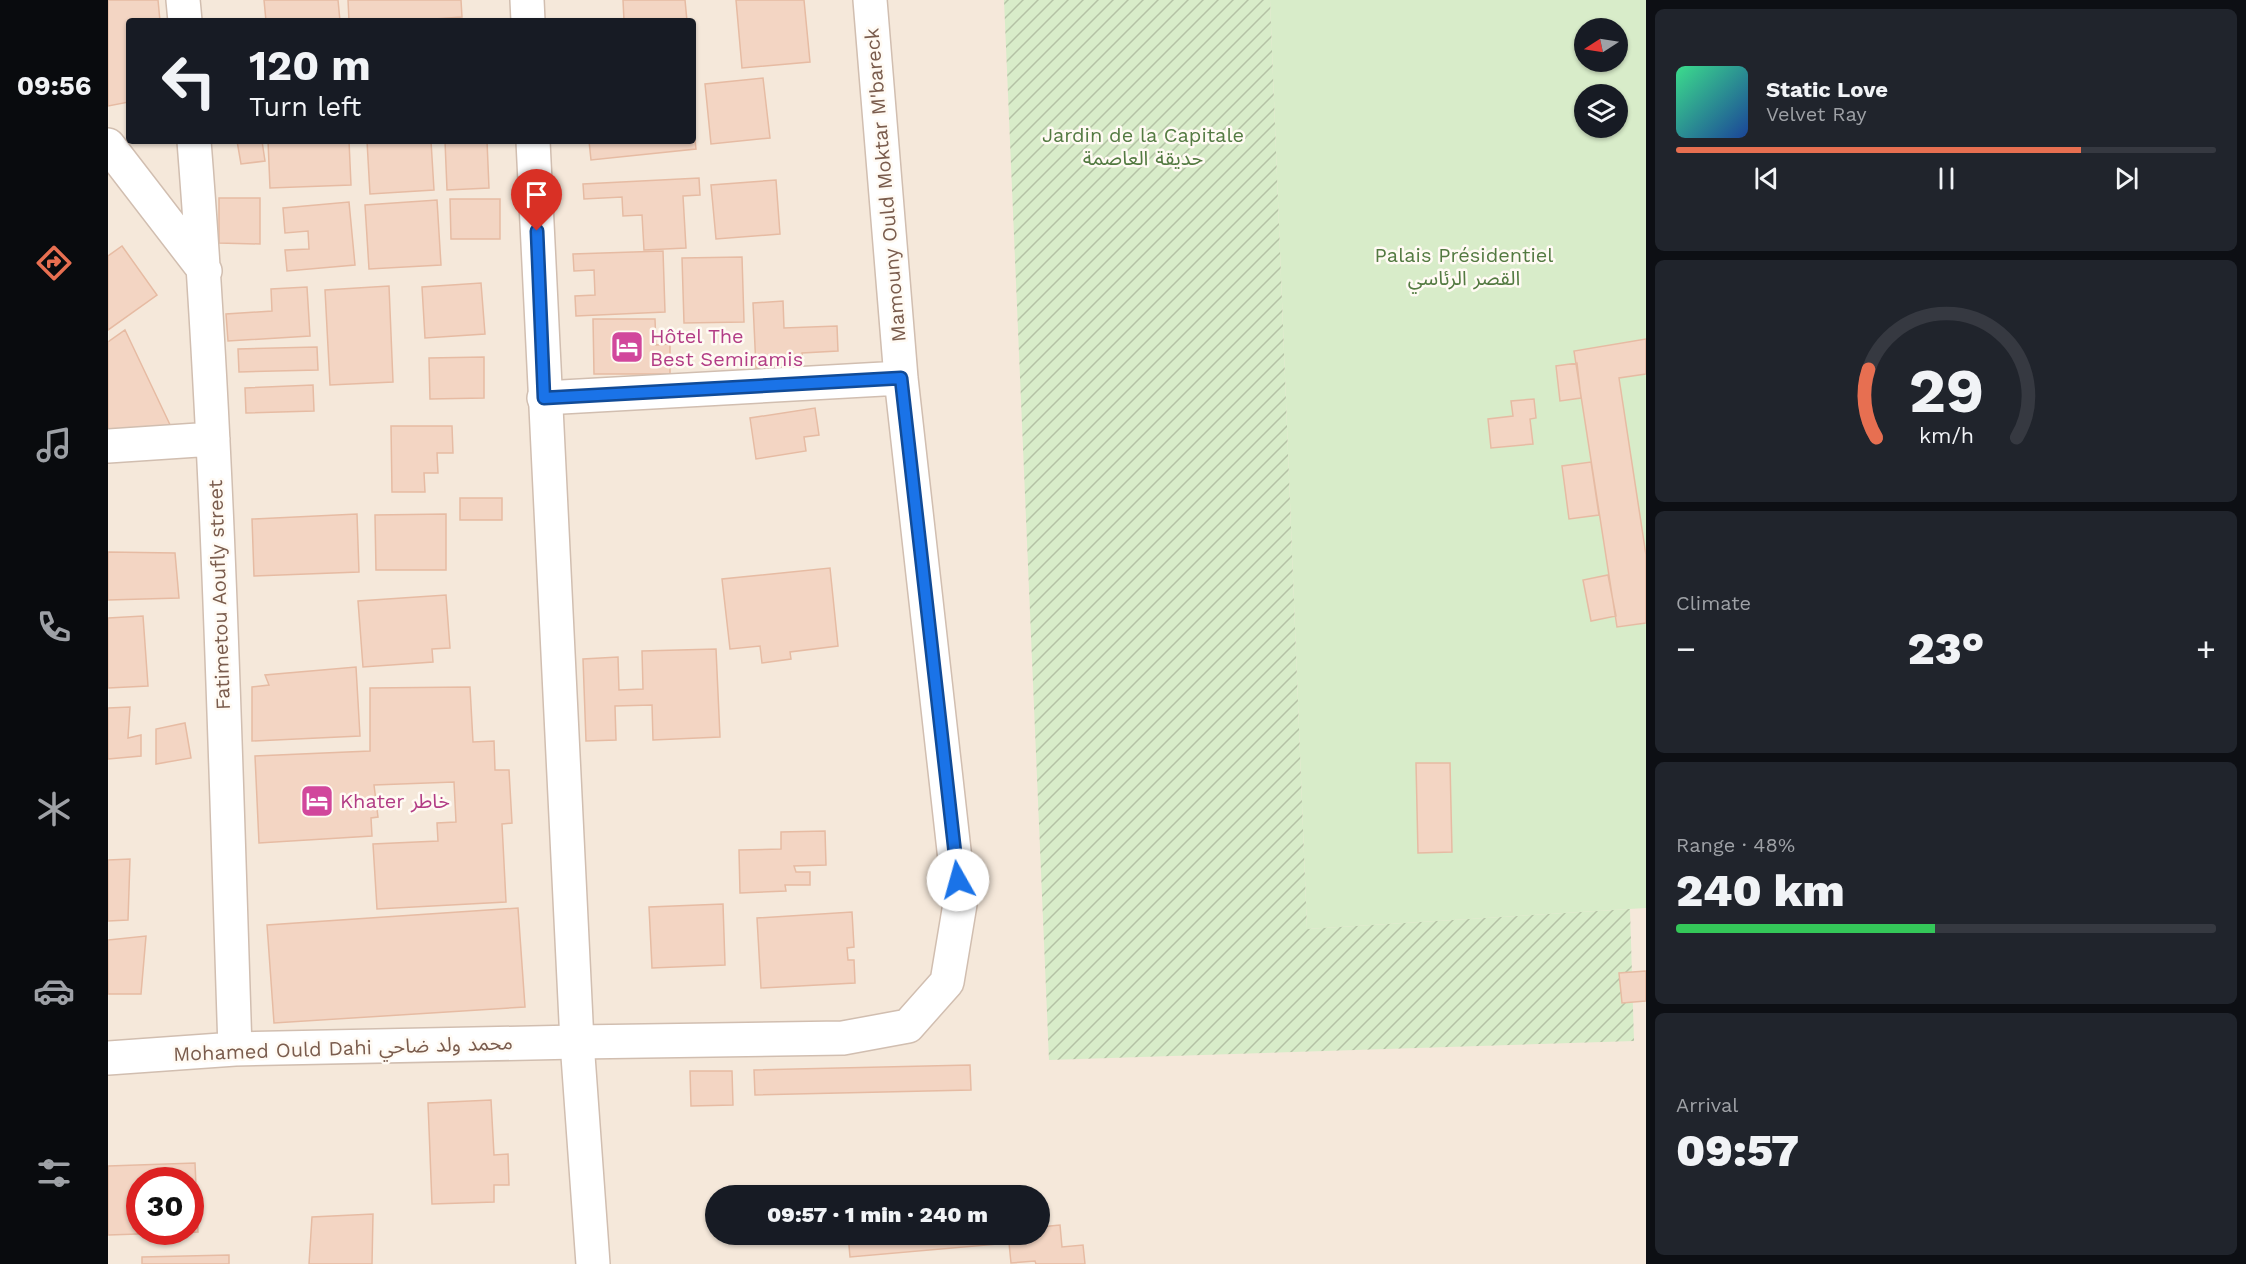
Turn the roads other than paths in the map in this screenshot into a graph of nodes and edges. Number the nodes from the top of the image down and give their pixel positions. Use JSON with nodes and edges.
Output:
{"nodes":[{"id":1,"x":183,"y":0,"type":"edge"},
{"id":2,"x":528,"y":0,"type":"edge"},
{"id":3,"x":870,"y":0,"type":"edge"},
{"id":4,"x":184,"y":18,"type":"edge"},
{"id":5,"x":528,"y":18,"type":"edge"},
{"id":6,"x":194,"y":144,"type":"edge"},
{"id":7,"x":533,"y":144,"type":"edge"},
{"id":8,"x":108,"y":145,"type":"edge"},
{"id":9,"x":205,"y":271,"type":"junction"},
{"id":10,"x":901,"y":378,"type":"junction"},
{"id":11,"x":544,"y":398,"type":"junction"},
{"id":12,"x":213,"y":439,"type":"junction"},
{"id":13,"x":108,"y":446,"type":"edge"},
{"id":14,"x":577,"y":1042,"type":"junction"},
{"id":15,"x":235,"y":1049,"type":"junction"},
{"id":16,"x":108,"y":1058,"type":"edge"},
{"id":17,"x":593,"y":1264,"type":"edge"}],
"edges":[{"from":1,"to":4,"type":"street"},
{"from":2,"to":5,"type":"street"},
{"from":3,"to":10,"type":"street","name":"Mamouny Ould Moktar M'bareck"},
{"from":6,"to":9,"type":"street","name":"Fatimetou Aoufly street"},
{"from":7,"to":11,"type":"street"},
{"from":8,"to":9,"type":"street"},
{"from":9,"to":12,"type":"street","name":"Fatimetou Aoufly street"},
{"from":10,"to":11,"type":"street"},
{"from":10,"to":14,"type":"street","name":"Mamouny Ould Moktar M'bareck"},
{"from":11,"to":14,"type":"street"},
{"from":12,"to":13,"type":"street"},
{"from":12,"to":15,"type":"street","name":"Fatimetou Aoufly street"},
{"from":14,"to":15,"type":"street","name":"Mohamed Ould Dahi محمد ولد ضاحي"},
{"from":14,"to":17,"type":"street"},
{"from":15,"to":16,"type":"street","name":"Mohamed Ould Dahi محمد ولد ضاحي"}]}
